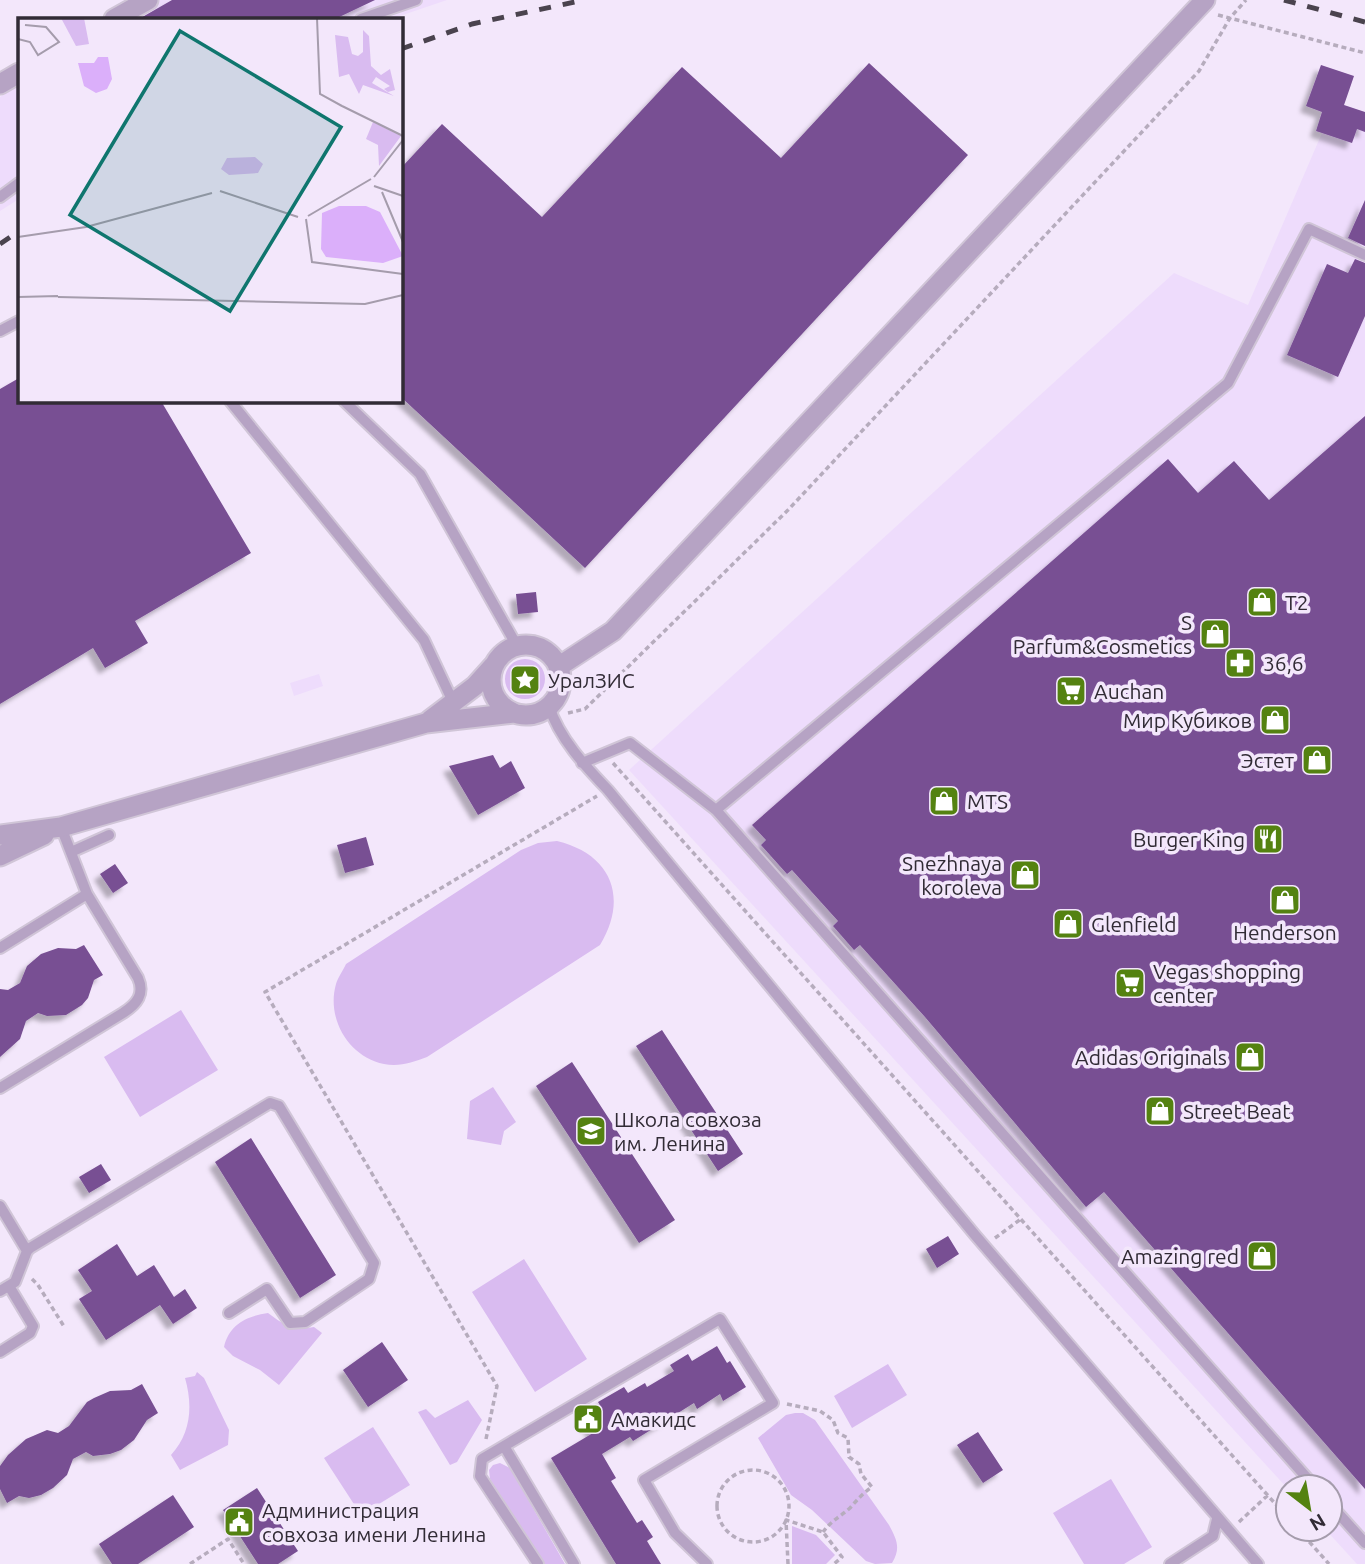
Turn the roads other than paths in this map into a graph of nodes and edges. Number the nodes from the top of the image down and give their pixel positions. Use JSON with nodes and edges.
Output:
{"nodes":[{"id":1,"x":148,"y":0,"type":"edge"},
{"id":2,"x":416,"y":0,"type":"edge"},
{"id":3,"x":1201,"y":5,"type":"edge"},
{"id":4,"x":116,"y":18,"type":"edge"},
{"id":5,"x":364,"y":18,"type":"edge"},
{"id":6,"x":18,"y":74,"type":"edge"},
{"id":7,"x":0,"y":85,"type":"edge"},
{"id":8,"x":18,"y":184,"type":"edge"},
{"id":9,"x":0,"y":197,"type":"edge"},
{"id":10,"x":1365,"y":255,"type":"edge"},
{"id":11,"x":18,"y":322,"type":"edge"},
{"id":12,"x":0,"y":331,"type":"edge"},
{"id":13,"x":231,"y":402,"type":"edge"},
{"id":14,"x":345,"y":402,"type":"edge"},
{"id":15,"x":517,"y":646,"type":"junction"},
{"id":16,"x":494,"y":666,"type":"junction"},
{"id":17,"x":558,"y":667,"type":"junction"},
{"id":18,"x":454,"y":704,"type":"junction"},
{"id":19,"x":550,"y":711,"type":"junction"},
{"id":20,"x":514,"y":713,"type":"junction"},
{"id":21,"x":426,"y":723,"type":"junction"},
{"id":22,"x":582,"y":763,"type":"junction"},
{"id":23,"x":716,"y":810,"type":"junction"},
{"id":24,"x":61,"y":827,"type":"junction"},
{"id":25,"x":0,"y":835,"type":"edge"},
{"id":26,"x":109,"y":835,"type":"dead end"},
{"id":27,"x":71,"y":852,"type":"junction"},
{"id":28,"x":0,"y":856,"type":"edge"},
{"id":29,"x":87,"y":894,"type":"junction"},
{"id":30,"x":0,"y":948,"type":"edge"},
{"id":31,"x":0,"y":1088,"type":"edge"},
{"id":32,"x":0,"y":1206,"type":"edge"},
{"id":33,"x":27,"y":1251,"type":"junction"},
{"id":34,"x":4,"y":1289,"type":"edge"},
{"id":35,"x":229,"y":1313,"type":"dead end"},
{"id":36,"x":0,"y":1352,"type":"edge"},
{"id":37,"x":504,"y":1446,"type":"junction"},
{"id":38,"x":1303,"y":1473,"type":"edge"},
{"id":39,"x":1217,"y":1519,"type":"junction"},
{"id":40,"x":1344,"y":1520,"type":"edge"},
{"id":41,"x":1365,"y":1544,"type":"edge"},
{"id":42,"x":538,"y":1564,"type":"edge"},
{"id":43,"x":574,"y":1564,"type":"edge"},
{"id":44,"x":707,"y":1564,"type":"edge"},
{"id":45,"x":1170,"y":1564,"type":"edge"},
{"id":46,"x":1258,"y":1564,"type":"edge"}],
"edges":[{"from":1,"to":4,"type":"street"},
{"from":2,"to":5,"type":"lane"},
{"from":3,"to":17,"type":"street"},
{"from":6,"to":7,"type":"street"},
{"from":8,"to":9,"type":"lane"},
{"from":10,"to":23,"type":"lane"},
{"from":11,"to":12,"type":"lane"},
{"from":13,"to":18,"type":"lane"},
{"from":14,"to":15,"type":"lane"},
{"from":15,"to":16,"type":"street"},
{"from":15,"to":17,"type":"street"},
{"from":16,"to":18,"type":"street"},
{"from":16,"to":20,"type":"street"},
{"from":17,"to":19,"type":"street"},
{"from":18,"to":21,"type":"street"},
{"from":19,"to":20,"type":"street"},
{"from":19,"to":22,"type":"lane"},
{"from":20,"to":21,"type":"street"},
{"from":21,"to":24,"type":"street"},
{"from":22,"to":23,"type":"lane"},
{"from":22,"to":39,"type":"lane"},
{"from":23,"to":38,"type":"lane"},
{"from":24,"to":25,"type":"street"},
{"from":24,"to":27,"type":"lane"},
{"from":24,"to":28,"type":"street"},
{"from":26,"to":27,"type":"lane"},
{"from":27,"to":29,"type":"lane"},
{"from":29,"to":30,"type":"lane"},
{"from":29,"to":31,"type":"lane"},
{"from":32,"to":33,"type":"lane"},
{"from":33,"to":34,"type":"lane"},
{"from":33,"to":35,"type":"lane"},
{"from":34,"to":36,"type":"lane"},
{"from":37,"to":42,"type":"lane"},
{"from":37,"to":43,"type":"lane"},
{"from":37,"to":44,"type":"lane"},
{"from":39,"to":45,"type":"lane"},
{"from":39,"to":46,"type":"lane"},
{"from":40,"to":41,"type":"lane"}]}
